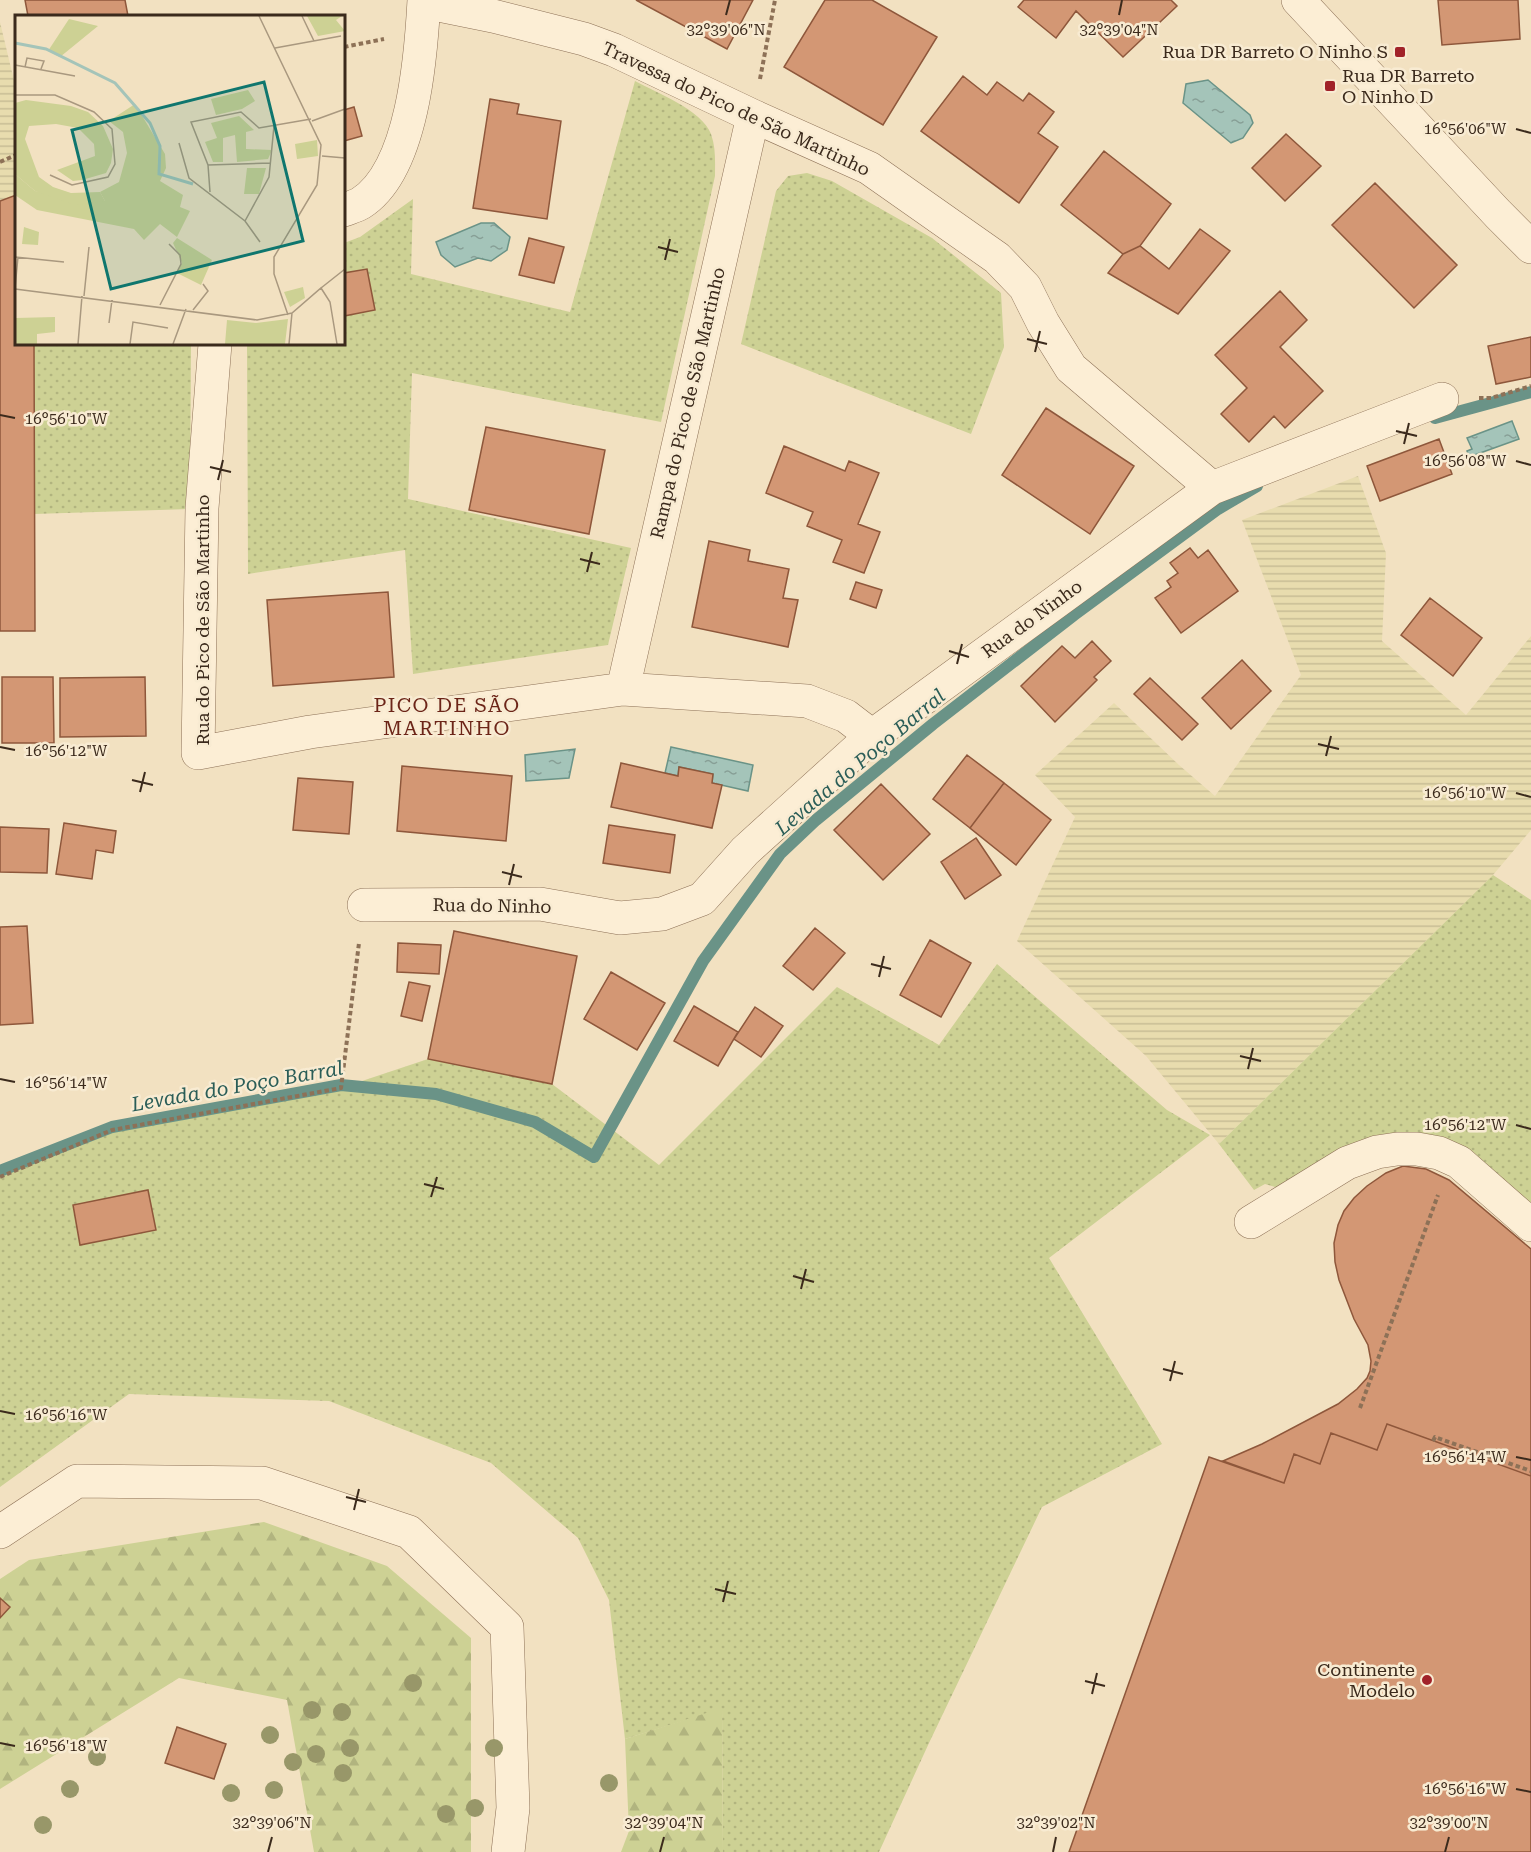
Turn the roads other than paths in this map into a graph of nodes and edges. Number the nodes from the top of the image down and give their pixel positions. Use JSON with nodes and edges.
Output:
{"nodes":[{"id":1,"x":1298,"y":0,"type":"edge"},
{"id":2,"x":424,"y":1,"type":"edge"},
{"id":3,"x":756,"y":101,"type":"junction"},
{"id":4,"x":345,"y":210,"type":"edge"},
{"id":5,"x":1531,"y":247,"type":"edge"},
{"id":6,"x":214,"y":345,"type":"edge"},
{"id":7,"x":1442,"y":399,"type":"road end"},
{"id":8,"x":1212,"y":488,"type":"junction"},
{"id":9,"x":623,"y":689,"type":"junction"},
{"id":10,"x":872,"y":736,"type":"junction"},
{"id":11,"x":364,"y":904,"type":"road end"},
{"id":12,"x":1251,"y":1222,"type":"dead end"},
{"id":13,"x":1531,"y":1225,"type":"edge"},
{"id":14,"x":0,"y":1532,"type":"edge"},
{"id":15,"x":508,"y":1852,"type":"edge"}],
"edges":[{"from":1,"to":5,"type":"street"},
{"from":2,"to":3,"type":"street","name":"Travessa do Pico de São Martinho"},
{"from":2,"to":4,"type":"street"},
{"from":3,"to":8,"type":"street","name":"Travessa do Pico de São Martinho"},
{"from":3,"to":9,"type":"street","name":"Rampa do Pico de São Martinho"},
{"from":6,"to":9,"type":"street","name":"Rua do Pico de São Martinho"},
{"from":7,"to":8,"type":"street","name":"Rua do Ninho"},
{"from":8,"to":10,"type":"street","name":"Rua do Ninho"},
{"from":9,"to":10,"type":"street","name":"Rua do Pico de São Martinho"},
{"from":10,"to":11,"type":"street","name":"Rua do Ninho"},
{"from":12,"to":13,"type":"street"},
{"from":14,"to":15,"type":"street"}]}
